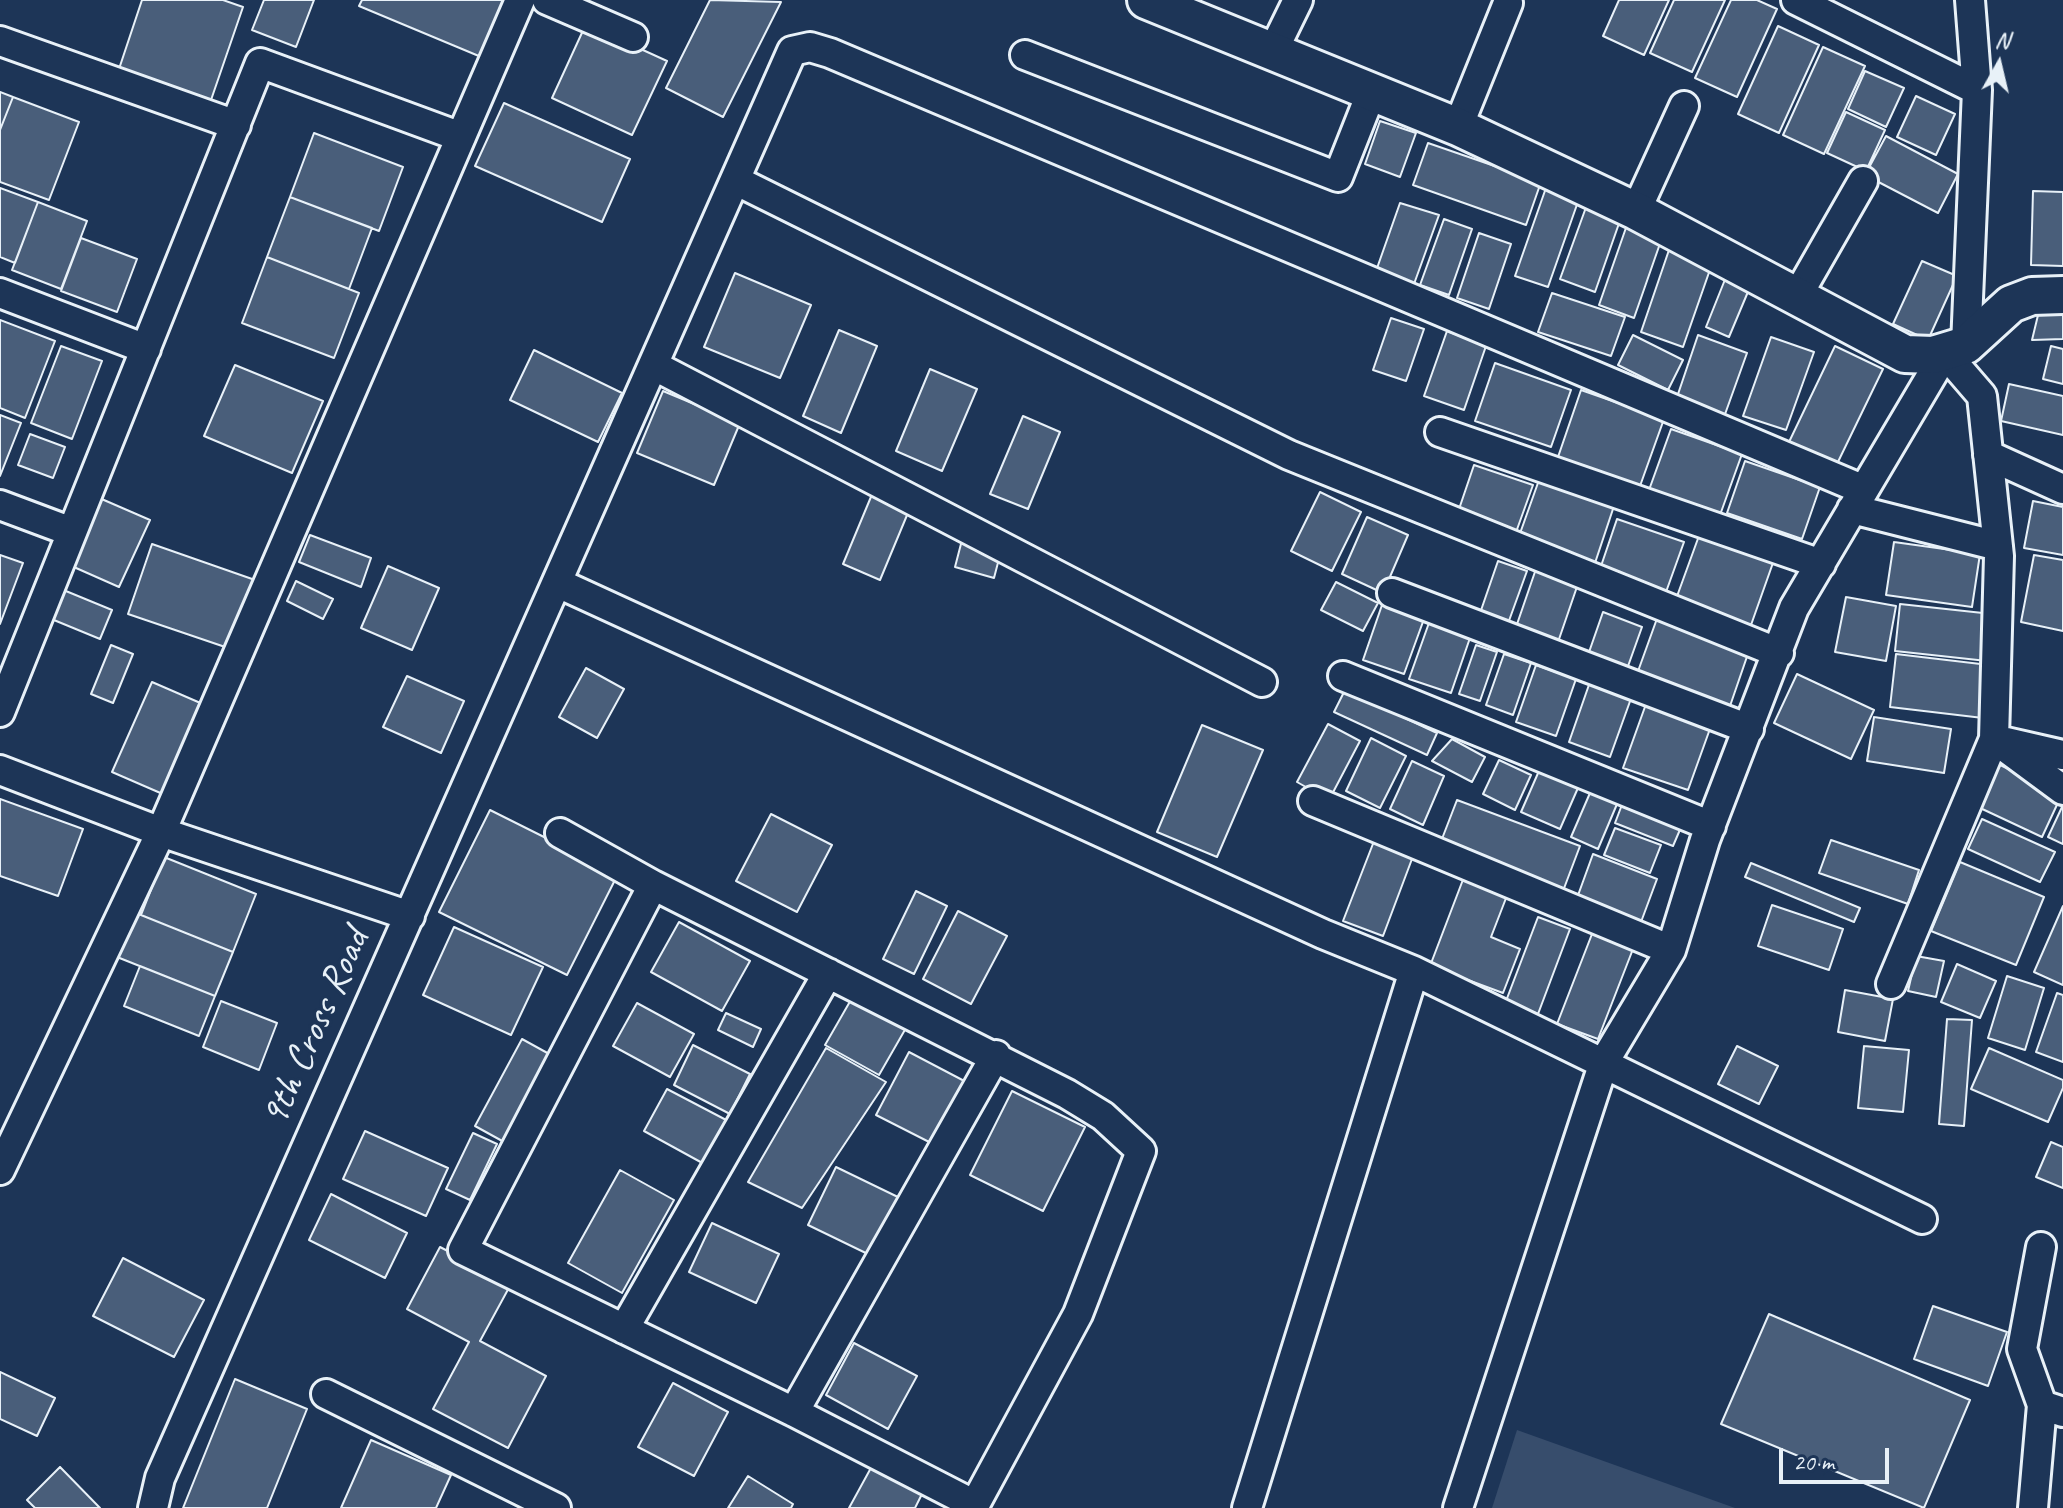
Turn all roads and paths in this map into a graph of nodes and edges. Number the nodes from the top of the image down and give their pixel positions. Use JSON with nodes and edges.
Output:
{"nodes":[{"id":1,"x":520,"y":0,"type":"edge"},
{"id":2,"x":547,"y":0,"type":"edge"},
{"id":3,"x":1146,"y":0,"type":"edge"},
{"id":4,"x":1298,"y":0,"type":"edge"},
{"id":5,"x":1796,"y":0,"type":"edge"},
{"id":6,"x":1970,"y":0,"type":"edge"},
{"id":7,"x":1508,"y":3,"type":"dead end"},
{"id":8,"x":633,"y":37,"type":"dead end"},
{"id":9,"x":0,"y":41,"type":"edge"},
{"id":10,"x":1274,"y":49,"type":"junction"},
{"id":11,"x":1025,"y":55,"type":"dead end"},
{"id":12,"x":1977,"y":90,"type":"junction"},
{"id":13,"x":1372,"y":91,"type":"junction"},
{"id":14,"x":1684,"y":106,"type":"dead end"},
{"id":15,"x":236,"y":125,"type":"junction"},
{"id":16,"x":1458,"y":127,"type":"junction"},
{"id":17,"x":461,"y":137,"type":"junction"},
{"id":18,"x":735,"y":180,"type":"junction"},
{"id":19,"x":1863,"y":181,"type":"dead end"},
{"id":20,"x":1636,"y":211,"type":"junction"},
{"id":21,"x":0,"y":293,"type":"edge"},
{"id":22,"x":2063,"y":295,"type":"edge"},
{"id":23,"x":1796,"y":298,"type":"junction"},
{"id":24,"x":146,"y":349,"type":"junction"},
{"id":25,"x":1955,"y":349,"type":"junction"},
{"id":26,"x":653,"y":365,"type":"junction"},
{"id":27,"x":1440,"y":432,"type":"dead end"},
{"id":28,"x":1988,"y":455,"type":"junction"},
{"id":29,"x":2063,"y":489,"type":"edge"},
{"id":30,"x":1858,"y":500,"type":"junction"},
{"id":31,"x":0,"y":505,"type":"edge"},
{"id":32,"x":72,"y":532,"type":"junction"},
{"id":33,"x":1998,"y":546,"type":"junction"},
{"id":34,"x":1821,"y":564,"type":"junction"},
{"id":35,"x":558,"y":583,"type":"junction"},
{"id":36,"x":1392,"y":593,"type":"dead end"},
{"id":37,"x":1779,"y":653,"type":"junction"},
{"id":38,"x":1343,"y":676,"type":"dead end"},
{"id":39,"x":1262,"y":682,"type":"dead end"},
{"id":40,"x":0,"y":712,"type":"edge"},
{"id":41,"x":1749,"y":729,"type":"junction"},
{"id":42,"x":1994,"y":739,"type":"junction"},
{"id":43,"x":2063,"y":755,"type":"edge"},
{"id":44,"x":0,"y":770,"type":"edge"},
{"id":45,"x":2063,"y":790,"type":"edge"},
{"id":46,"x":1313,"y":801,"type":"dead end"},
{"id":47,"x":1711,"y":826,"type":"junction"},
{"id":48,"x":161,"y":832,"type":"junction"},
{"id":49,"x":560,"y":833,"type":"dead end"},
{"id":50,"x":653,"y":885,"type":"junction"},
{"id":51,"x":410,"y":916,"type":"junction"},
{"id":52,"x":1671,"y":950,"type":"junction"},
{"id":53,"x":1414,"y":971,"type":"junction"},
{"id":54,"x":828,"y":973,"type":"junction"},
{"id":55,"x":1891,"y":984,"type":"dead end"},
{"id":56,"x":996,"y":1055,"type":"junction"},
{"id":57,"x":1604,"y":1062,"type":"junction"},
{"id":58,"x":0,"y":1170,"type":"edge"},
{"id":59,"x":1922,"y":1219,"type":"dead end"},
{"id":60,"x":2041,"y":1247,"type":"dead end"},
{"id":61,"x":624,"y":1329,"type":"junction"},
{"id":62,"x":326,"y":1394,"type":"dead end"},
{"id":63,"x":2052,"y":1408,"type":"edge"},
{"id":64,"x":794,"y":1412,"type":"junction"},
{"id":65,"x":974,"y":1506,"type":"edge"},
{"id":66,"x":153,"y":1508,"type":"edge"},
{"id":67,"x":556,"y":1508,"type":"edge"},
{"id":68,"x":1247,"y":1508,"type":"edge"},
{"id":69,"x":1458,"y":1508,"type":"edge"},
{"id":70,"x":2033,"y":1508,"type":"edge"}],
"edges":[{"from":1,"to":17,"type":"street"},
{"from":2,"to":8,"type":"street"},
{"from":3,"to":10,"type":"street"},
{"from":4,"to":10,"type":"street"},
{"from":5,"to":12,"type":"street"},
{"from":6,"to":12,"type":"street"},
{"from":7,"to":16,"type":"street"},
{"from":9,"to":15,"type":"street"},
{"from":10,"to":13,"type":"street"},
{"from":11,"to":13,"type":"street"},
{"from":12,"to":25,"type":"street"},
{"from":13,"to":16,"type":"street"},
{"from":14,"to":20,"type":"street"},
{"from":15,"to":17,"type":"street"},
{"from":15,"to":24,"type":"street"},
{"from":16,"to":20,"type":"street"},
{"from":17,"to":48,"type":"street"},
{"from":18,"to":26,"type":"street","name":"9th Cross Road"},
{"from":18,"to":30,"type":"street","name":"9th Cross Road"},
{"from":18,"to":37,"type":"street"},
{"from":19,"to":23,"type":"street"},
{"from":20,"to":23,"type":"street"},
{"from":21,"to":24,"type":"street"},
{"from":22,"to":25,"type":"street"},
{"from":23,"to":25,"type":"street"},
{"from":24,"to":32,"type":"street"},
{"from":25,"to":28,"type":"street"},
{"from":25,"to":30,"type":"street"},
{"from":26,"to":35,"type":"street","name":"9th Cross Road"},
{"from":26,"to":39,"type":"street"},
{"from":27,"to":34,"type":"street"},
{"from":28,"to":29,"type":"street"},
{"from":28,"to":33,"type":"street"},
{"from":30,"to":33,"type":"street"},
{"from":30,"to":34,"type":"street"},
{"from":31,"to":32,"type":"street"},
{"from":32,"to":40,"type":"street"},
{"from":33,"to":42,"type":"street"},
{"from":34,"to":37,"type":"street"},
{"from":35,"to":51,"type":"street","name":"9th Cross Road"},
{"from":35,"to":53,"type":"street"},
{"from":36,"to":41,"type":"street"},
{"from":37,"to":41,"type":"street"},
{"from":38,"to":47,"type":"street"},
{"from":41,"to":47,"type":"street"},
{"from":42,"to":43,"type":"street"},
{"from":42,"to":45,"type":"street"},
{"from":42,"to":55,"type":"street"},
{"from":44,"to":48,"type":"street"},
{"from":46,"to":52,"type":"street"},
{"from":47,"to":52,"type":"street"},
{"from":48,"to":51,"type":"street"},
{"from":48,"to":58,"type":"street"},
{"from":49,"to":50,"type":"street"},
{"from":50,"to":54,"type":"street"},
{"from":50,"to":61,"type":"street"},
{"from":51,"to":66,"type":"street","name":"9th Cross Road"},
{"from":52,"to":57,"type":"street"},
{"from":53,"to":57,"type":"street"},
{"from":53,"to":68,"type":"street"},
{"from":54,"to":56,"type":"street"},
{"from":54,"to":61,"type":"street"},
{"from":56,"to":64,"type":"street"},
{"from":56,"to":65,"type":"street"},
{"from":57,"to":59,"type":"street"},
{"from":57,"to":69,"type":"street"},
{"from":60,"to":63,"type":"street"},
{"from":61,"to":64,"type":"street"},
{"from":62,"to":67,"type":"street"},
{"from":63,"to":70,"type":"street"},
{"from":64,"to":65,"type":"street"}]}
